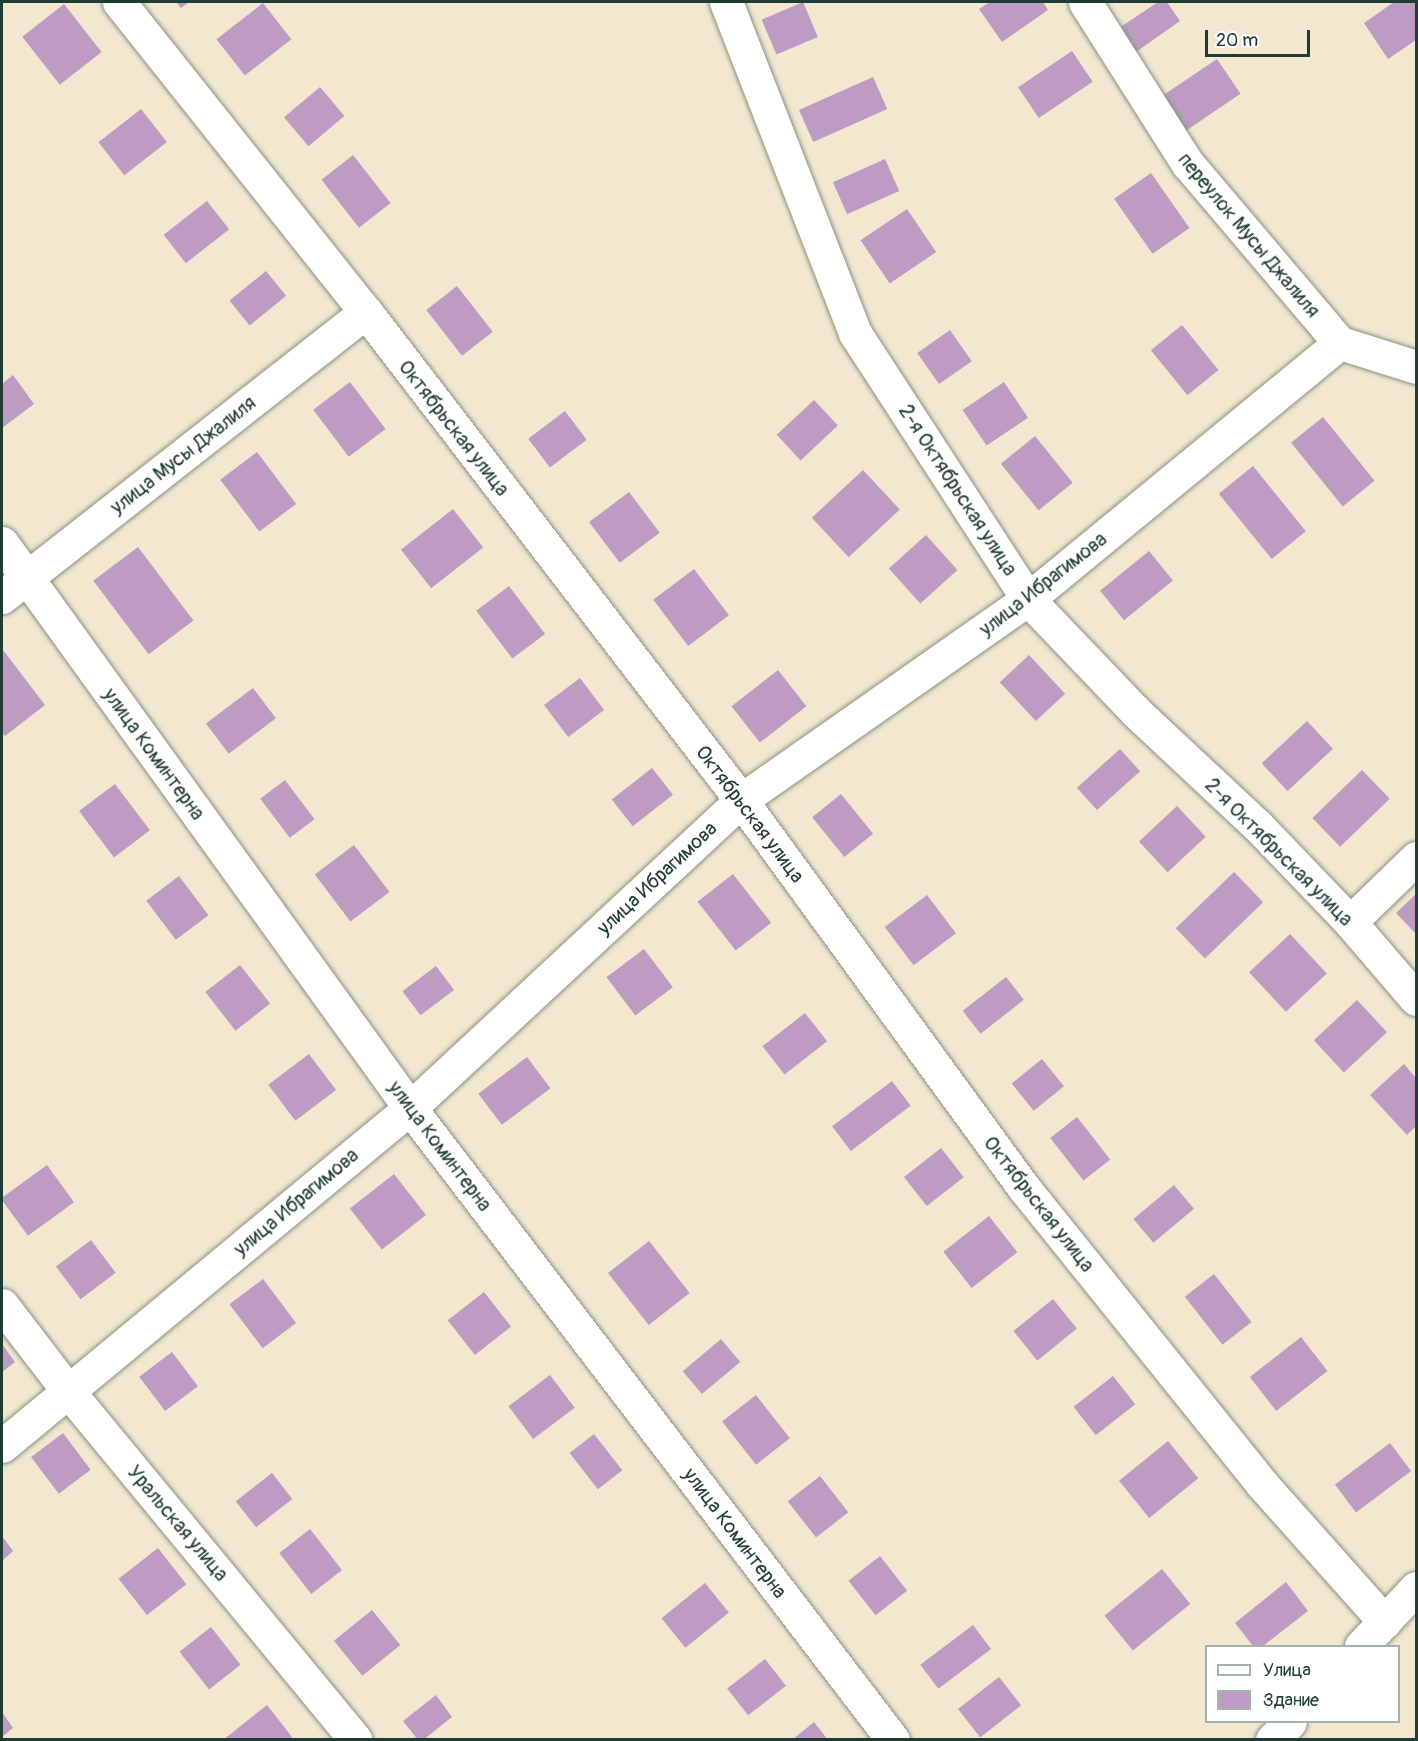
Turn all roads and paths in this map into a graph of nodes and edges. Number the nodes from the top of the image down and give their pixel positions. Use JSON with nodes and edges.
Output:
{"nodes":[{"id":1,"x":119,"y":2,"type":"edge"},
{"id":2,"x":726,"y":2,"type":"edge"},
{"id":3,"x":1085,"y":2,"type":"edge"},
{"id":4,"x":366,"y":312,"type":"junction"},
{"id":5,"x":1340,"y":343,"type":"junction"},
{"id":6,"x":1416,"y":367,"type":"edge"},
{"id":7,"x":2,"y":543,"type":"edge"},
{"id":8,"x":14,"y":587,"type":"edge"},
{"id":9,"x":1028,"y":599,"type":"junction"},
{"id":10,"x":741,"y":800,"type":"junction"},
{"id":11,"x":1416,"y":858,"type":"edge"},
{"id":12,"x":1350,"y":922,"type":"junction"},
{"id":13,"x":1416,"y":999,"type":"edge"},
{"id":14,"x":410,"y":1108,"type":"junction"},
{"id":15,"x":2,"y":1305,"type":"edge"},
{"id":16,"x":68,"y":1391,"type":"junction"},
{"id":17,"x":2,"y":1446,"type":"edge"},
{"id":18,"x":1416,"y":1588,"type":"edge"},
{"id":19,"x":1385,"y":1622,"type":"junction"},
{"id":20,"x":1363,"y":1645,"type":"edge"},
{"id":21,"x":1289,"y":1723,"type":"edge"},
{"id":22,"x":356,"y":1740,"type":"edge"},
{"id":23,"x":893,"y":1740,"type":"edge"},
{"id":24,"x":1272,"y":1740,"type":"edge"}],
"edges":[{"from":1,"to":4,"type":"street","name":"Октябрьская улица"},
{"from":2,"to":9,"type":"street","name":"2-я Октябрьская улица"},
{"from":3,"to":5,"type":"street","name":"переулок Мусы Джалиля"},
{"from":4,"to":8,"type":"street","name":"улица Мусы Джалиля"},
{"from":4,"to":10,"type":"street","name":"Октябрьская улица"},
{"from":5,"to":6,"type":"street"},
{"from":5,"to":9,"type":"street","name":"улица Ибрагимова"},
{"from":7,"to":8,"type":"street","name":"улица Коминтерна"},
{"from":8,"to":14,"type":"street","name":"улица Коминтерна"},
{"from":9,"to":10,"type":"street","name":"улица Ибрагимова"},
{"from":9,"to":12,"type":"street","name":"2-я Октябрьская улица"},
{"from":10,"to":14,"type":"street","name":"улица Ибрагимова"},
{"from":10,"to":19,"type":"street","name":"Октябрьская улица"},
{"from":11,"to":12,"type":"street"},
{"from":12,"to":13,"type":"street","name":"2-я Октябрьская улица"},
{"from":14,"to":16,"type":"street","name":"улица Ибрагимова"},
{"from":14,"to":23,"type":"street","name":"улица Коминтерна"},
{"from":15,"to":16,"type":"street","name":"Уральская улица"},
{"from":16,"to":17,"type":"street","name":"улица Ибрагимова"},
{"from":16,"to":22,"type":"street","name":"Уральская улица"},
{"from":18,"to":19,"type":"street"},
{"from":19,"to":20,"type":"street"},
{"from":21,"to":24,"type":"street"}]}
